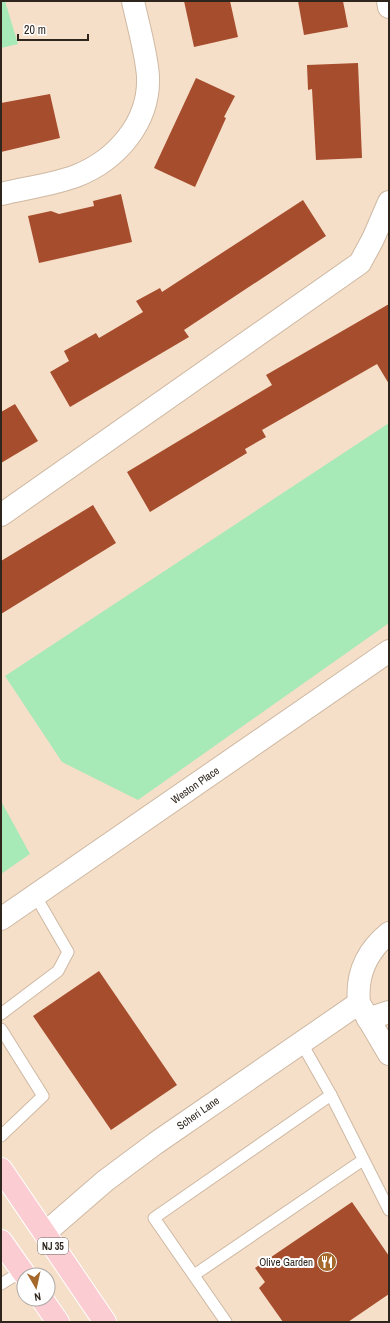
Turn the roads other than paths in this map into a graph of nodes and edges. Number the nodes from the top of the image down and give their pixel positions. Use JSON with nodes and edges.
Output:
{"nodes":[{"id":1,"x":133,"y":1,"type":"edge"},
{"id":2,"x":388,"y":1,"type":"edge"},
{"id":3,"x":389,"y":7,"type":"edge"},
{"id":4,"x":1,"y":194,"type":"edge"},
{"id":5,"x":389,"y":202,"type":"edge"},
{"id":6,"x":1,"y":516,"type":"edge"},
{"id":7,"x":389,"y":650,"type":"edge"},
{"id":8,"x":35,"y":896,"type":"junction"},
{"id":9,"x":1,"y":919,"type":"edge"},
{"id":10,"x":389,"y":934,"type":"edge"},
{"id":11,"x":364,"y":1011,"type":"junction"},
{"id":12,"x":389,"y":1012,"type":"edge"},
{"id":13,"x":1,"y":1014,"type":"edge"},
{"id":14,"x":1,"y":1028,"type":"edge"},
{"id":15,"x":301,"y":1042,"type":"junction"},
{"id":16,"x":389,"y":1054,"type":"edge"},
{"id":17,"x":331,"y":1095,"type":"junction"},
{"id":18,"x":1,"y":1136,"type":"edge"},
{"id":19,"x":363,"y":1160,"type":"junction"},
{"id":20,"x":1,"y":1169,"type":"edge"},
{"id":21,"x":389,"y":1210,"type":"edge"},
{"id":22,"x":45,"y":1234,"type":"junction"},
{"id":23,"x":1,"y":1241,"type":"edge"},
{"id":24,"x":19,"y":1267,"type":"edge"},
{"id":25,"x":194,"y":1275,"type":"junction"},
{"id":26,"x":16,"y":1276,"type":"edge"},
{"id":27,"x":1,"y":1284,"type":"edge"},
{"id":28,"x":105,"y":1322,"type":"edge"},
{"id":29,"x":226,"y":1322,"type":"edge"}],
"edges":[{"from":1,"to":4,"type":"street"},
{"from":2,"to":3,"type":"street"},
{"from":5,"to":6,"type":"street"},
{"from":7,"to":8,"type":"street","name":"Weston Place"},
{"from":8,"to":9,"type":"street","name":"Weston Place"},
{"from":8,"to":13,"type":"lane"},
{"from":10,"to":11,"type":"street"},
{"from":11,"to":12,"type":"street","name":"Scheri Lane"},
{"from":11,"to":15,"type":"street","name":"Scheri Lane"},
{"from":11,"to":16,"type":"street"},
{"from":14,"to":18,"type":"lane"},
{"from":15,"to":17,"type":"lane"},
{"from":15,"to":22,"type":"street","name":"Scheri Lane"},
{"from":17,"to":19,"type":"lane"},
{"from":17,"to":25,"type":"lane"},
{"from":19,"to":21,"type":"lane"},
{"from":19,"to":25,"type":"lane"},
{"from":20,"to":22,"type":"main road","number":"NJ 35"},
{"from":22,"to":28,"type":"main road","number":"NJ 35"},
{"from":23,"to":24,"type":"main road"},
{"from":25,"to":29,"type":"lane"},
{"from":26,"to":27,"type":"lane"}]}
